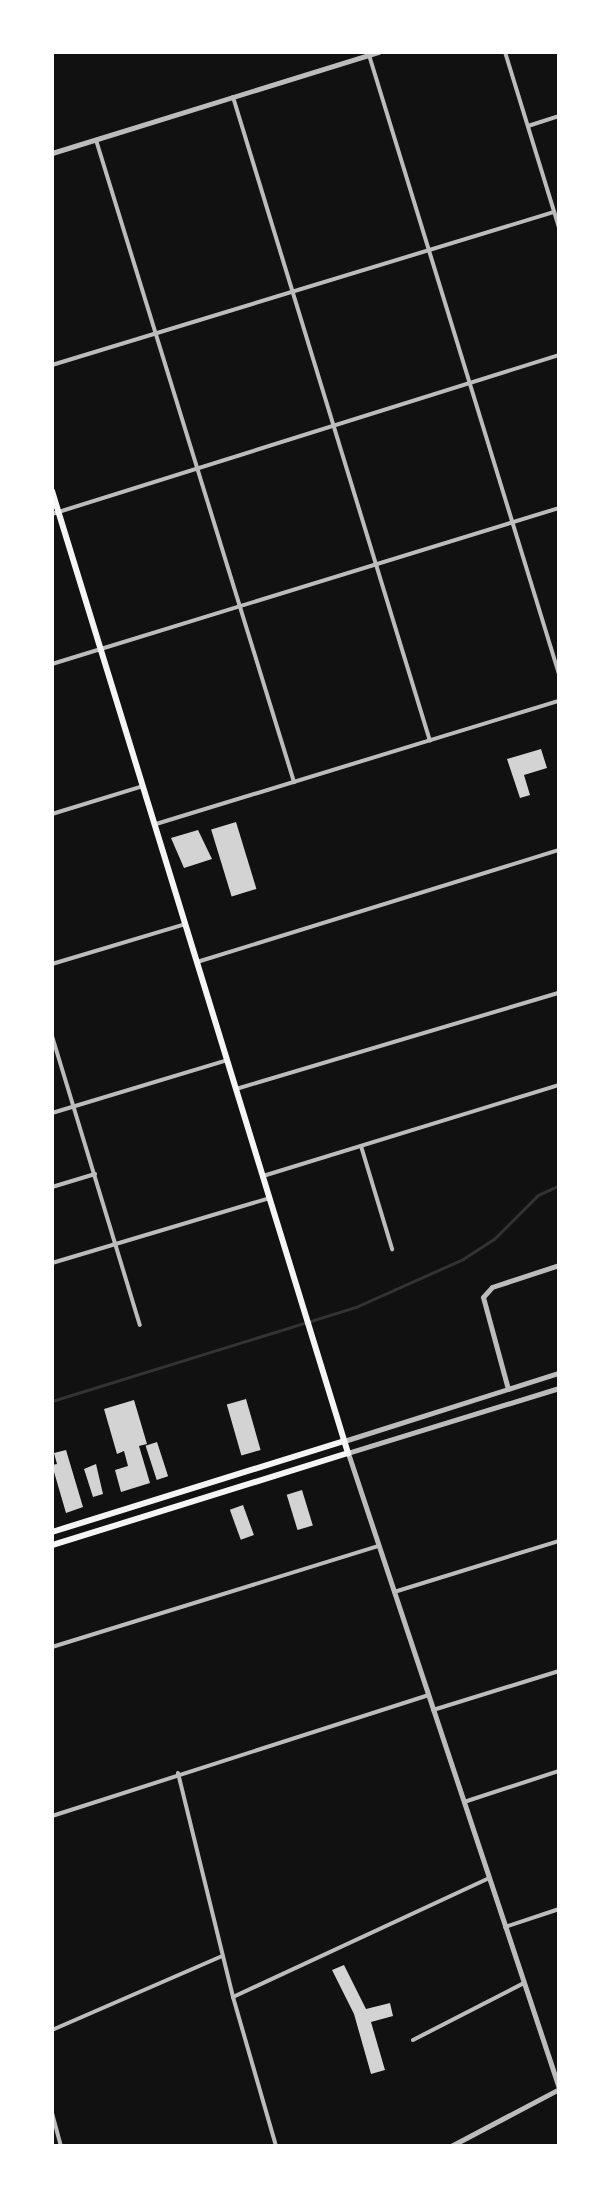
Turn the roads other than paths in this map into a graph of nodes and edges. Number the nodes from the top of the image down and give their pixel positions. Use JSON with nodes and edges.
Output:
{"nodes":[{"id":1,"x":379,"y":52,"type":"edge"},
{"id":2,"x":505,"y":52,"type":"edge"},
{"id":3,"x":369,"y":55,"type":"junction"},
{"id":4,"x":233,"y":97,"type":"junction"},
{"id":5,"x":559,"y":116,"type":"edge"},
{"id":6,"x":528,"y":126,"type":"junction"},
{"id":7,"x":96,"y":140,"type":"junction"},
{"id":8,"x":52,"y":153,"type":"edge"},
{"id":9,"x":554,"y":212,"type":"junction"},
{"id":10,"x":559,"y":228,"type":"edge"},
{"id":11,"x":429,"y":250,"type":"junction"},
{"id":12,"x":292,"y":291,"type":"junction"},
{"id":13,"x":155,"y":333,"type":"junction"},
{"id":14,"x":559,"y":355,"type":"edge"},
{"id":15,"x":52,"y":365,"type":"edge"},
{"id":16,"x":471,"y":386,"type":"junction"},
{"id":17,"x":334,"y":428,"type":"junction"},
{"id":18,"x":197,"y":470,"type":"junction"},
{"id":19,"x":52,"y":491,"type":"edge"},
{"id":20,"x":559,"y":508,"type":"edge"},
{"id":21,"x":55,"y":513,"type":"edge"},
{"id":22,"x":513,"y":522,"type":"junction"},
{"id":23,"x":376,"y":565,"type":"junction"},
{"id":24,"x":239,"y":606,"type":"junction"},
{"id":25,"x":101,"y":649,"type":"junction"},
{"id":26,"x":52,"y":664,"type":"edge"},
{"id":27,"x":559,"y":674,"type":"edge"},
{"id":28,"x":559,"y":701,"type":"edge"},
{"id":29,"x":430,"y":741,"type":"junction"},
{"id":30,"x":294,"y":782,"type":"junction"},
{"id":31,"x":143,"y":786,"type":"junction"},
{"id":32,"x":52,"y":814,"type":"edge"},
{"id":33,"x":154,"y":824,"type":"junction"},
{"id":34,"x":559,"y":850,"type":"edge"},
{"id":35,"x":185,"y":924,"type":"junction"},
{"id":36,"x":197,"y":962,"type":"junction"},
{"id":37,"x":52,"y":964,"type":"edge"},
{"id":38,"x":559,"y":993,"type":"edge"},
{"id":39,"x":52,"y":1036,"type":"edge"},
{"id":40,"x":227,"y":1060,"type":"junction"},
{"id":41,"x":559,"y":1085,"type":"edge"},
{"id":42,"x":236,"y":1089,"type":"junction"},
{"id":43,"x":74,"y":1107,"type":"junction"},
{"id":44,"x":52,"y":1113,"type":"edge"},
{"id":45,"x":361,"y":1146,"type":"junction"},
{"id":46,"x":95,"y":1174,"type":"junction"},
{"id":47,"x":263,"y":1176,"type":"junction"},
{"id":48,"x":52,"y":1187,"type":"edge"},
{"id":49,"x":270,"y":1198,"type":"junction"},
{"id":50,"x":116,"y":1244,"type":"junction"},
{"id":51,"x":392,"y":1249,"type":"dead end"},
{"id":52,"x":52,"y":1263,"type":"edge"},
{"id":53,"x":559,"y":1265,"type":"edge"},
{"id":54,"x":140,"y":1325,"type":"dead end"},
{"id":55,"x":559,"y":1373,"type":"edge"},
{"id":56,"x":559,"y":1388,"type":"edge"},
{"id":57,"x":508,"y":1389,"type":"junction"},
{"id":58,"x":344,"y":1441,"type":"junction"},
{"id":59,"x":348,"y":1453,"type":"junction"},
{"id":60,"x":52,"y":1532,"type":"edge"},
{"id":61,"x":559,"y":1541,"type":"edge"},
{"id":62,"x":52,"y":1545,"type":"edge"},
{"id":63,"x":379,"y":1546,"type":"junction"},
{"id":64,"x":394,"y":1592,"type":"junction"},
{"id":65,"x":52,"y":1647,"type":"edge"},
{"id":66,"x":559,"y":1671,"type":"edge"},
{"id":67,"x":428,"y":1695,"type":"junction"},
{"id":68,"x":433,"y":1710,"type":"junction"},
{"id":69,"x":559,"y":1771,"type":"edge"},
{"id":70,"x":178,"y":1773,"type":"junction"},
{"id":71,"x":464,"y":1802,"type":"junction"},
{"id":72,"x":52,"y":1816,"type":"edge"},
{"id":73,"x":489,"y":1878,"type":"junction"},
{"id":74,"x":559,"y":1909,"type":"edge"},
{"id":75,"x":505,"y":1927,"type":"junction"},
{"id":76,"x":222,"y":1956,"type":"junction"},
{"id":77,"x":524,"y":1983,"type":"junction"},
{"id":78,"x":233,"y":1997,"type":"junction"},
{"id":79,"x":52,"y":2030,"type":"edge"},
{"id":80,"x":413,"y":2040,"type":"dead end"},
{"id":81,"x":559,"y":2088,"type":"edge"},
{"id":82,"x":52,"y":2113,"type":"edge"},
{"id":83,"x":61,"y":2146,"type":"edge"},
{"id":84,"x":276,"y":2146,"type":"edge"},
{"id":85,"x":451,"y":2146,"type":"edge"}],
"edges":[{"from":1,"to":3,"type":"street"},
{"from":2,"to":6,"type":"street"},
{"from":3,"to":4,"type":"street"},
{"from":3,"to":11,"type":"street"},
{"from":4,"to":7,"type":"street"},
{"from":4,"to":12,"type":"street"},
{"from":5,"to":6,"type":"street"},
{"from":6,"to":9,"type":"street"},
{"from":7,"to":8,"type":"street"},
{"from":7,"to":13,"type":"street"},
{"from":9,"to":10,"type":"street"},
{"from":9,"to":11,"type":"street"},
{"from":11,"to":12,"type":"street"},
{"from":11,"to":16,"type":"street"},
{"from":12,"to":13,"type":"street"},
{"from":12,"to":17,"type":"street"},
{"from":13,"to":15,"type":"street"},
{"from":13,"to":18,"type":"street"},
{"from":14,"to":16,"type":"street"},
{"from":16,"to":17,"type":"street"},
{"from":16,"to":22,"type":"street"},
{"from":17,"to":18,"type":"street"},
{"from":17,"to":23,"type":"street"},
{"from":18,"to":21,"type":"street"},
{"from":18,"to":24,"type":"street"},
{"from":19,"to":21,"type":"main road"},
{"from":20,"to":22,"type":"street"},
{"from":21,"to":25,"type":"main road"},
{"from":22,"to":23,"type":"street"},
{"from":22,"to":27,"type":"street"},
{"from":23,"to":24,"type":"street"},
{"from":23,"to":29,"type":"street"},
{"from":24,"to":25,"type":"street"},
{"from":24,"to":30,"type":"street"},
{"from":25,"to":26,"type":"street"},
{"from":25,"to":31,"type":"main road"},
{"from":28,"to":29,"type":"street"},
{"from":29,"to":30,"type":"street"},
{"from":30,"to":33,"type":"street"},
{"from":31,"to":32,"type":"street"},
{"from":31,"to":33,"type":"main road"},
{"from":33,"to":35,"type":"main road"},
{"from":34,"to":36,"type":"street"},
{"from":35,"to":36,"type":"main road"},
{"from":35,"to":37,"type":"street"},
{"from":36,"to":40,"type":"main road"},
{"from":38,"to":42,"type":"street"},
{"from":39,"to":43,"type":"street"},
{"from":40,"to":42,"type":"main road"},
{"from":40,"to":43,"type":"street"},
{"from":41,"to":45,"type":"street"},
{"from":42,"to":47,"type":"main road"},
{"from":43,"to":44,"type":"street"},
{"from":43,"to":46,"type":"street"},
{"from":45,"to":47,"type":"street"},
{"from":45,"to":51,"type":"street"},
{"from":46,"to":48,"type":"street"},
{"from":46,"to":50,"type":"street"},
{"from":47,"to":49,"type":"main road"},
{"from":49,"to":50,"type":"street"},
{"from":49,"to":58,"type":"main road"},
{"from":50,"to":52,"type":"street"},
{"from":50,"to":54,"type":"street"},
{"from":53,"to":57,"type":"street"},
{"from":55,"to":57,"type":"street"},
{"from":56,"to":59,"type":"street"},
{"from":57,"to":58,"type":"street"},
{"from":58,"to":59,"type":"main road"},
{"from":58,"to":60,"type":"main road"},
{"from":59,"to":62,"type":"main road"},
{"from":59,"to":63,"type":"street"},
{"from":61,"to":64,"type":"street"},
{"from":63,"to":64,"type":"street"},
{"from":63,"to":65,"type":"street"},
{"from":64,"to":67,"type":"street"},
{"from":66,"to":68,"type":"street"},
{"from":67,"to":68,"type":"street"},
{"from":67,"to":70,"type":"street"},
{"from":68,"to":71,"type":"street"},
{"from":69,"to":71,"type":"street"},
{"from":70,"to":72,"type":"street"},
{"from":70,"to":76,"type":"street"},
{"from":71,"to":73,"type":"street"},
{"from":73,"to":75,"type":"street"},
{"from":73,"to":78,"type":"street"},
{"from":74,"to":75,"type":"street"},
{"from":75,"to":77,"type":"street"},
{"from":76,"to":78,"type":"street"},
{"from":76,"to":79,"type":"street"},
{"from":77,"to":80,"type":"street"},
{"from":77,"to":81,"type":"street"},
{"from":78,"to":84,"type":"street"},
{"from":81,"to":85,"type":"street"},
{"from":82,"to":83,"type":"street"}]}
